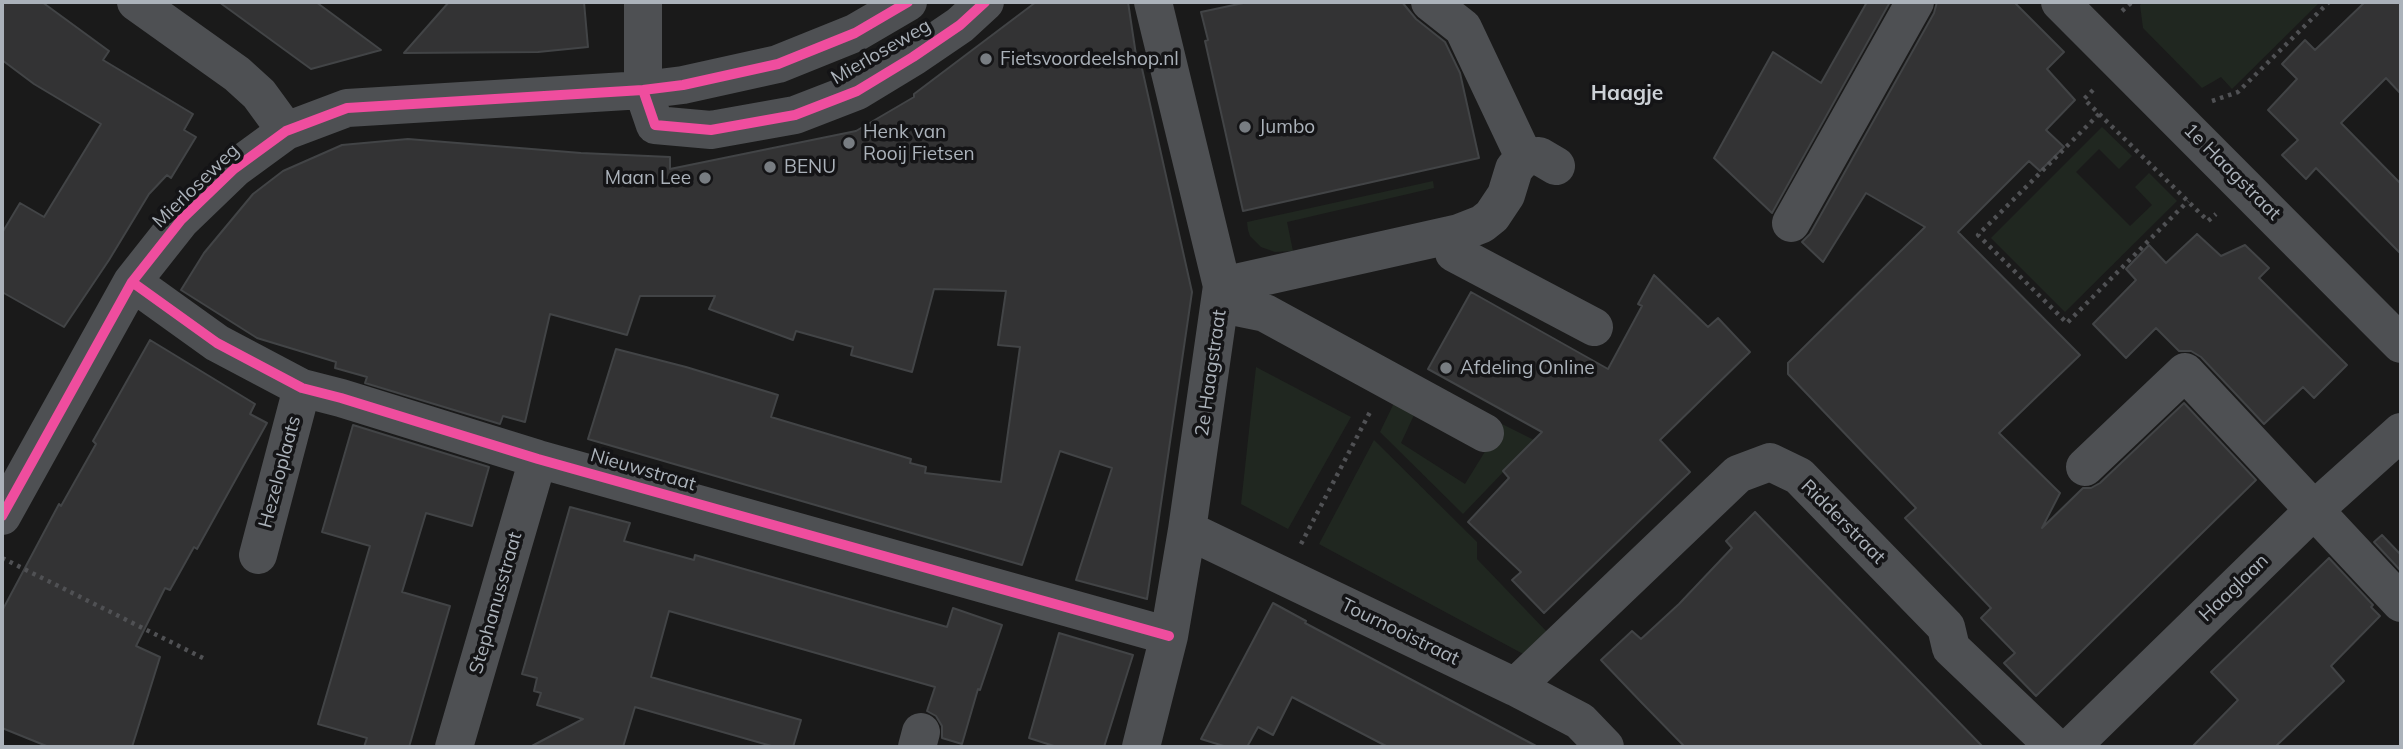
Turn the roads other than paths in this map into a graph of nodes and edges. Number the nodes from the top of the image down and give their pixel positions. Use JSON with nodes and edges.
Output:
{"nodes":[{"id":1,"x":136,"y":2,"type":"edge"},
{"id":2,"x":643,"y":2,"type":"edge"},
{"id":3,"x":908,"y":2,"type":"edge"},
{"id":4,"x":985,"y":2,"type":"edge"},
{"id":5,"x":1157,"y":2,"type":"edge"},
{"id":6,"x":1430,"y":2,"type":"edge"},
{"id":7,"x":1915,"y":2,"type":"edge"},
{"id":8,"x":2060,"y":2,"type":"edge"},
{"id":9,"x":643,"y":90,"type":"junction"},
{"id":10,"x":286,"y":131,"type":"junction"},
{"id":11,"x":1791,"y":223,"type":"dead end"},
{"id":12,"x":1450,"y":235,"type":"junction"},
{"id":13,"x":132,"y":282,"type":"junction"},
{"id":14,"x":1222,"y":295,"type":"junction"},
{"id":15,"x":1594,"y":327,"type":"dead end"},
{"id":16,"x":2401,"y":344,"type":"edge"},
{"id":17,"x":302,"y":388,"type":"junction"},
{"id":18,"x":2401,"y":432,"type":"edge"},
{"id":19,"x":1485,"y":433,"type":"dead end"},
{"id":20,"x":538,"y":459,"type":"junction"},
{"id":21,"x":2085,"y":467,"type":"dead end"},
{"id":22,"x":2314,"y":510,"type":"junction"},
{"id":23,"x":2,"y":516,"type":"edge"},
{"id":24,"x":1187,"y":530,"type":"junction"},
{"id":25,"x":258,"y":555,"type":"dead end"},
{"id":26,"x":2401,"y":603,"type":"edge"},
{"id":27,"x":1169,"y":636,"type":"junction"},
{"id":28,"x":1515,"y":687,"type":"junction"},
{"id":29,"x":454,"y":747,"type":"edge"},
{"id":30,"x":1141,"y":747,"type":"edge"},
{"id":31,"x":1605,"y":747,"type":"edge"},
{"id":32,"x":2055,"y":747,"type":"edge"},
{"id":33,"x":2071,"y":747,"type":"edge"}],
"edges":[{"from":1,"to":10,"type":"street"},
{"from":2,"to":9,"type":"street"},
{"from":3,"to":9,"type":"street","name":"Mierloseweg"},
{"from":4,"to":9,"type":"street","name":"Mierloseweg"},
{"from":5,"to":14,"type":"street","name":"2e Haagstraat"},
{"from":6,"to":12,"type":"street"},
{"from":7,"to":11,"type":"street"},
{"from":8,"to":16,"type":"street","name":"1e Haagstraat"},
{"from":9,"to":10,"type":"street","name":"Mierloseweg"},
{"from":10,"to":13,"type":"street","name":"Mierloseweg"},
{"from":12,"to":14,"type":"street"},
{"from":12,"to":15,"type":"street"},
{"from":13,"to":17,"type":"street","name":"Nieuwstraat"},
{"from":13,"to":23,"type":"street","name":"Mierloseweg"},
{"from":14,"to":19,"type":"street"},
{"from":14,"to":24,"type":"street","name":"2e Haagstraat"},
{"from":17,"to":20,"type":"street","name":"Nieuwstraat"},
{"from":17,"to":25,"type":"street","name":"Hezeloplaats"},
{"from":18,"to":22,"type":"street","name":"Haaglaan"},
{"from":20,"to":27,"type":"street","name":"Nieuwstraat"},
{"from":20,"to":29,"type":"street","name":"Stephanusstraat"},
{"from":21,"to":22,"type":"street"},
{"from":22,"to":26,"type":"street"},
{"from":22,"to":33,"type":"street","name":"Haaglaan"},
{"from":24,"to":27,"type":"street","name":"2e Haagstraat"},
{"from":24,"to":28,"type":"street","name":"Tournooistraat"},
{"from":27,"to":30,"type":"street","name":"2e Haagstraat"},
{"from":28,"to":31,"type":"street","name":"Tournooistraat"},
{"from":28,"to":32,"type":"street","name":"Ridderstraat"}]}
